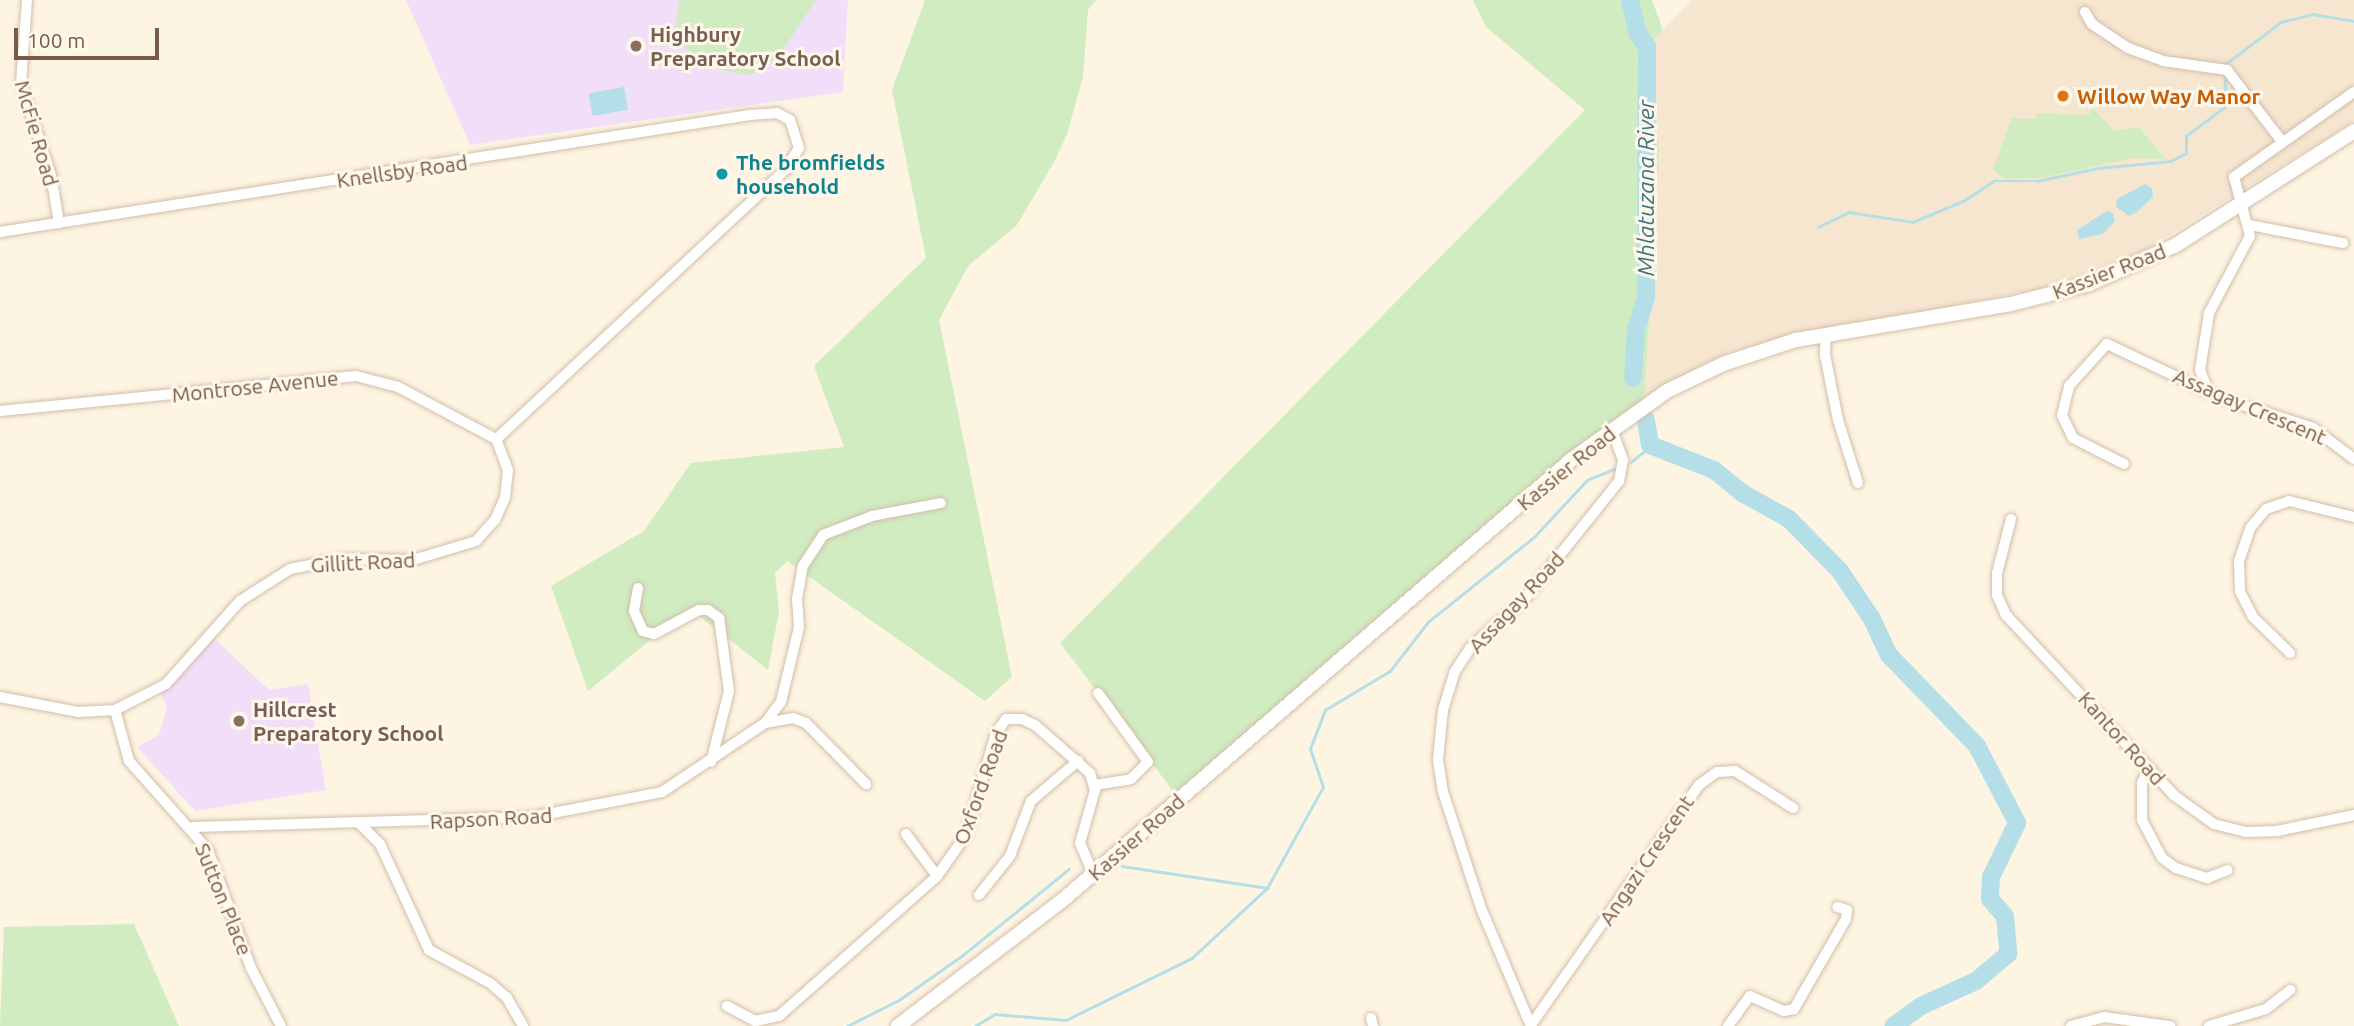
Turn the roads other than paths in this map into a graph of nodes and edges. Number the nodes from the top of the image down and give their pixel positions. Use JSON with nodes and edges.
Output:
{"nodes":[{"id":1,"x":27,"y":0,"type":"edge"},
{"id":2,"x":2085,"y":12,"type":"dead end"},
{"id":3,"x":2354,"y":92,"type":"edge"},
{"id":4,"x":2354,"y":131,"type":"edge"},
{"id":5,"x":2281,"y":140,"type":"junction"},
{"id":6,"x":2240,"y":205,"type":"junction"},
{"id":7,"x":59,"y":223,"type":"junction"},
{"id":8,"x":2250,"y":225,"type":"junction"},
{"id":9,"x":0,"y":232,"type":"edge"},
{"id":10,"x":2343,"y":243,"type":"dead end"},
{"id":11,"x":1826,"y":333,"type":"junction"},
{"id":12,"x":2208,"y":388,"type":"junction"},
{"id":13,"x":0,"y":411,"type":"edge"},
{"id":14,"x":1612,"y":429,"type":"junction"},
{"id":15,"x":496,"y":439,"type":"junction"},
{"id":16,"x":2354,"y":459,"type":"edge"},
{"id":17,"x":2124,"y":464,"type":"dead end"},
{"id":18,"x":1858,"y":483,"type":"dead end"},
{"id":19,"x":941,"y":503,"type":"dead end"},
{"id":20,"x":2354,"y":517,"type":"edge"},
{"id":21,"x":2011,"y":519,"type":"dead end"},
{"id":22,"x":638,"y":588,"type":"dead end"},
{"id":23,"x":2290,"y":653,"type":"dead end"},
{"id":24,"x":1098,"y":693,"type":"dead end"},
{"id":25,"x":0,"y":697,"type":"edge"},
{"id":26,"x":115,"y":710,"type":"junction"},
{"id":27,"x":765,"y":723,"type":"junction"},
{"id":28,"x":1078,"y":761,"type":"junction"},
{"id":29,"x":710,"y":762,"type":"junction"},
{"id":30,"x":2149,"y":768,"type":"junction"},
{"id":31,"x":866,"y":784,"type":"dead end"},
{"id":32,"x":1095,"y":785,"type":"junction"},
{"id":33,"x":1793,"y":808,"type":"dead end"},
{"id":34,"x":2354,"y":815,"type":"edge"},
{"id":35,"x":359,"y":823,"type":"junction"},
{"id":36,"x":193,"y":827,"type":"junction"},
{"id":37,"x":906,"y":834,"type":"dead end"},
{"id":38,"x":2228,"y":870,"type":"dead end"},
{"id":39,"x":1093,"y":874,"type":"junction"},
{"id":40,"x":937,"y":876,"type":"junction"},
{"id":41,"x":979,"y":895,"type":"dead end"},
{"id":42,"x":1837,"y":907,"type":"dead end"},
{"id":43,"x":2290,"y":990,"type":"dead end"},
{"id":44,"x":727,"y":1006,"type":"dead end"},
{"id":45,"x":281,"y":1026,"type":"edge"},
{"id":46,"x":523,"y":1026,"type":"edge"},
{"id":47,"x":898,"y":1026,"type":"edge"},
{"id":48,"x":1531,"y":1026,"type":"edge"},
{"id":49,"x":1728,"y":1026,"type":"edge"},
{"id":50,"x":2071,"y":1026,"type":"edge"},
{"id":51,"x":2170,"y":1026,"type":"edge"},
{"id":52,"x":2209,"y":1026,"type":"edge"}],
"edges":[{"from":1,"to":7,"type":"street","name":"McFie Road"},
{"from":2,"to":5,"type":"street"},
{"from":3,"to":5,"type":"street"},
{"from":4,"to":6,"type":"main road","name":"Kassier Road"},
{"from":5,"to":6,"type":"street"},
{"from":6,"to":8,"type":"street"},
{"from":6,"to":11,"type":"main road","name":"Kassier Road"},
{"from":7,"to":9,"type":"street","name":"Knellsby Road"},
{"from":7,"to":15,"type":"street","name":"Knellsby Road"},
{"from":8,"to":10,"type":"street"},
{"from":8,"to":12,"type":"street"},
{"from":11,"to":14,"type":"main road","name":"Kassier Road"},
{"from":11,"to":18,"type":"street"},
{"from":12,"to":16,"type":"street","name":"Assagay Crescent"},
{"from":12,"to":17,"type":"street","name":"Assagay Crescent"},
{"from":13,"to":15,"type":"street","name":"Montrose Avenue"},
{"from":14,"to":39,"type":"main road","name":"Kassier Road"},
{"from":14,"to":48,"type":"street","name":"Assagay Road"},
{"from":15,"to":26,"type":"street","name":"Gillitt Road"},
{"from":19,"to":27,"type":"street","name":"Rapson Road"},
{"from":20,"to":23,"type":"street"},
{"from":21,"to":30,"type":"street","name":"Kantor Road"},
{"from":22,"to":29,"type":"street"},
{"from":24,"to":32,"type":"street"},
{"from":25,"to":26,"type":"street","name":"Gillitt Road"},
{"from":26,"to":36,"type":"street","name":"Sutton Place"},
{"from":27,"to":29,"type":"street","name":"Rapson Road"},
{"from":27,"to":31,"type":"street"},
{"from":28,"to":32,"type":"street","name":"Oxford Road"},
{"from":28,"to":40,"type":"street","name":"Oxford Road"},
{"from":28,"to":41,"type":"street"},
{"from":29,"to":35,"type":"street","name":"Rapson Road"},
{"from":30,"to":34,"type":"street","name":"Kantor Road"},
{"from":30,"to":38,"type":"street"},
{"from":32,"to":39,"type":"street"},
{"from":33,"to":48,"type":"street","name":"Angazi Crescent"},
{"from":35,"to":36,"type":"street","name":"Rapson Road"},
{"from":35,"to":46,"type":"street"},
{"from":36,"to":45,"type":"street","name":"Sutton Place"},
{"from":37,"to":40,"type":"street"},
{"from":39,"to":47,"type":"main road","name":"Kassier Road"},
{"from":40,"to":44,"type":"street","name":"Oxford Road"},
{"from":42,"to":49,"type":"street"},
{"from":43,"to":52,"type":"street"},
{"from":50,"to":51,"type":"street"}]}
